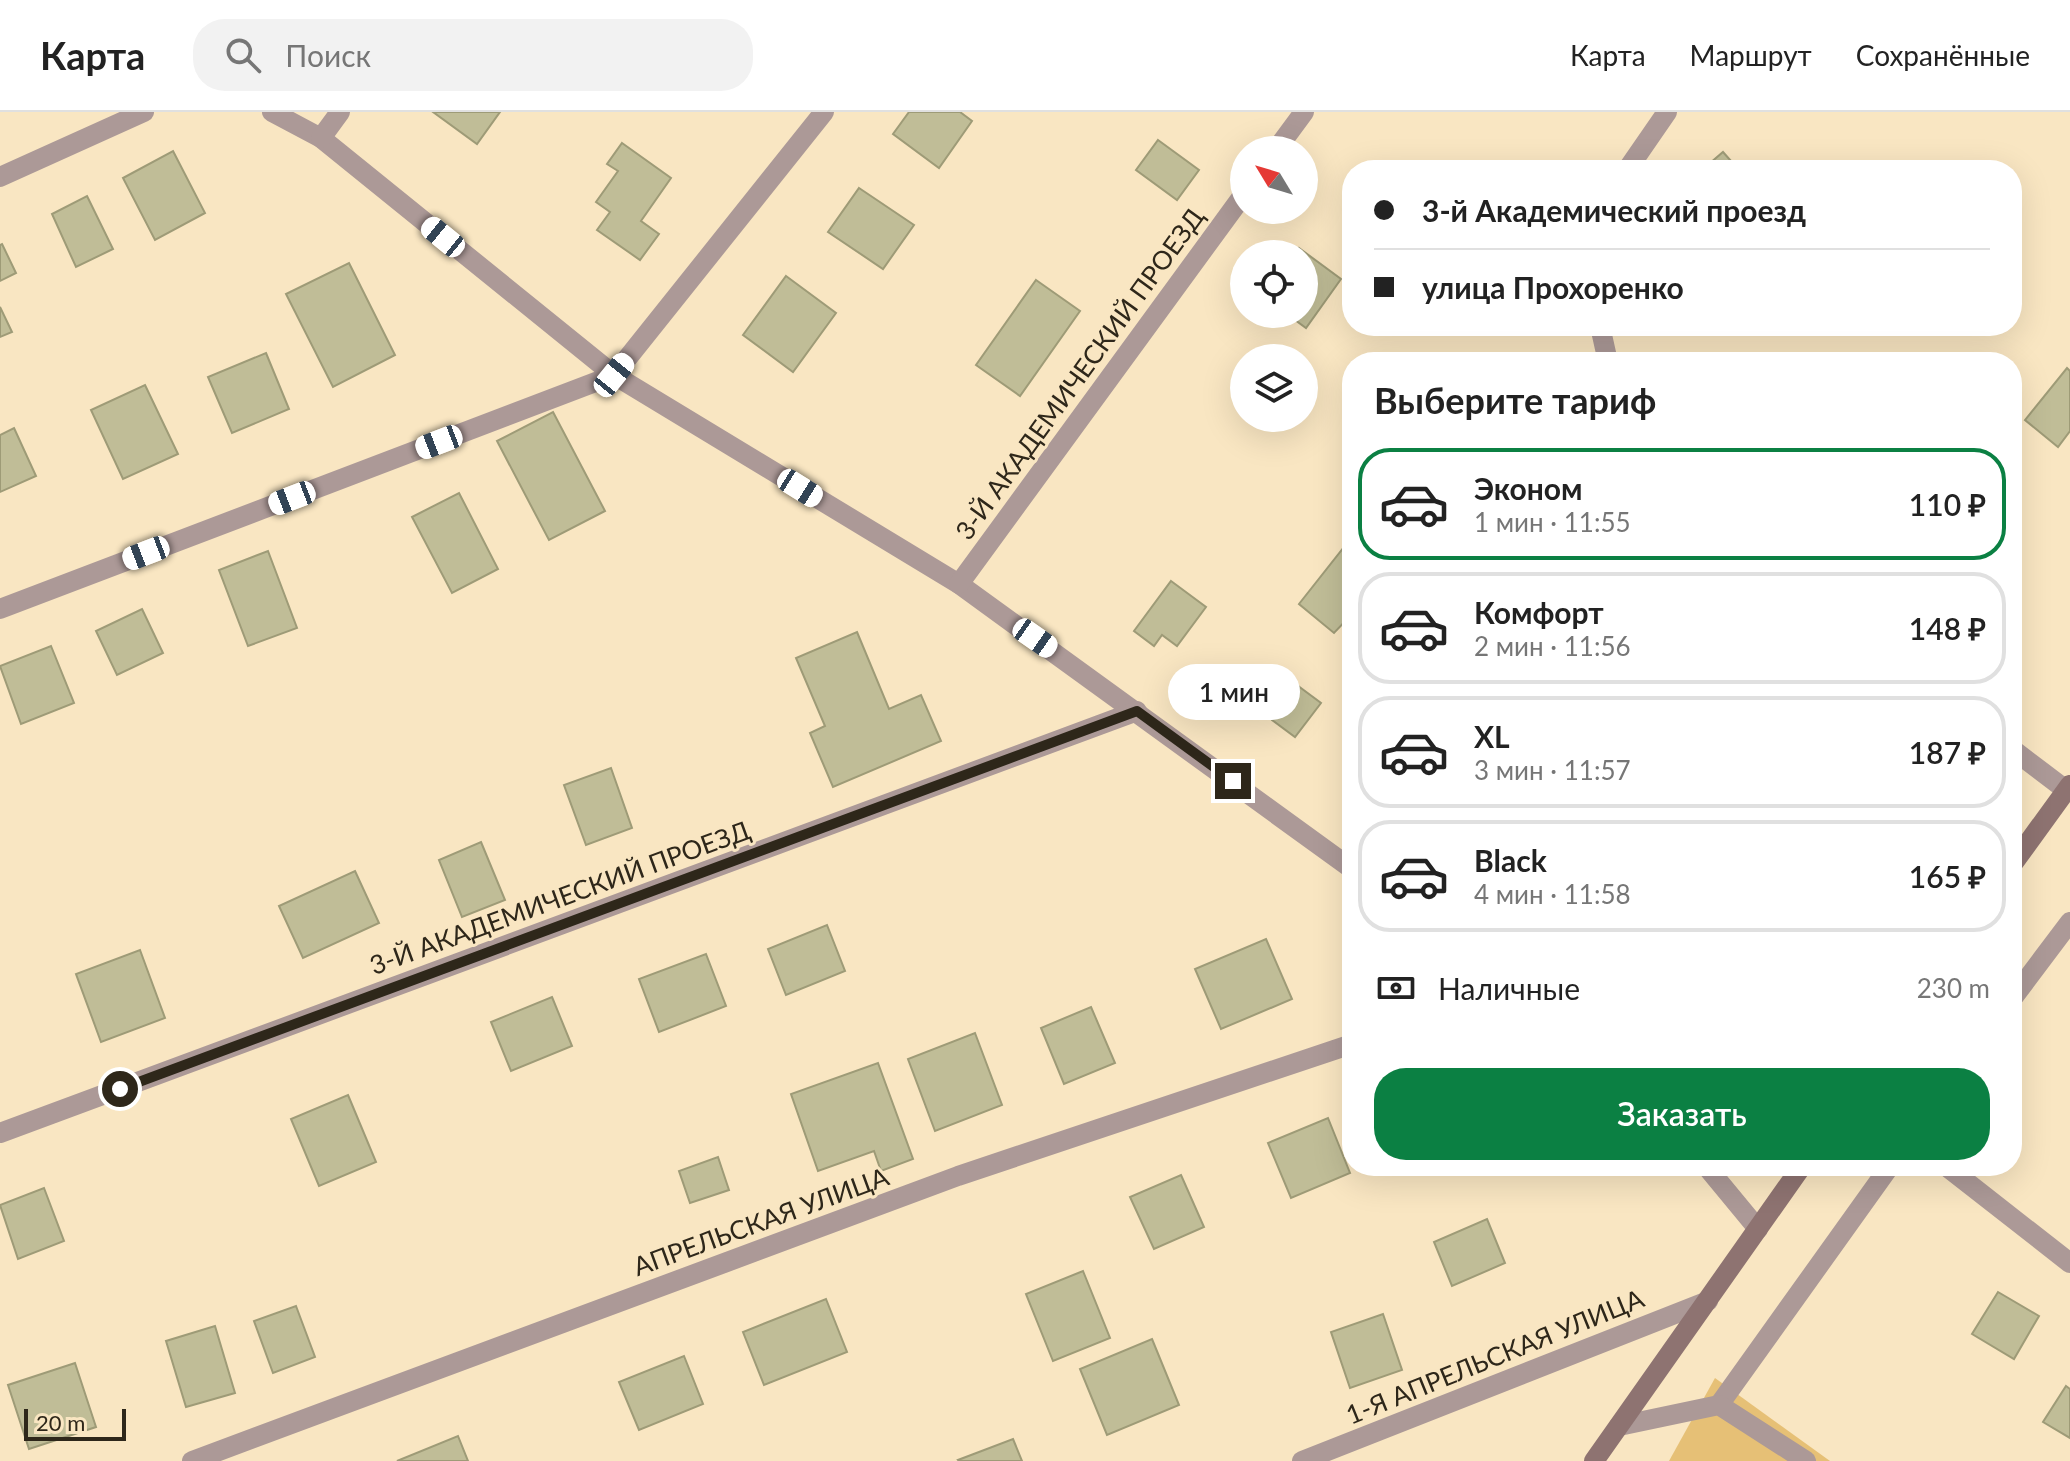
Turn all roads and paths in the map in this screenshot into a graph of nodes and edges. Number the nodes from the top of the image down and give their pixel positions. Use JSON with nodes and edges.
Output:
{"nodes":[{"id":1,"x":144,"y":112,"type":"edge"},
{"id":2,"x":272,"y":112,"type":"edge"},
{"id":3,"x":340,"y":112,"type":"edge"},
{"id":4,"x":824,"y":112,"type":"edge"},
{"id":5,"x":1304,"y":112,"type":"edge"},
{"id":6,"x":1667,"y":112,"type":"edge"},
{"id":7,"x":1286,"y":136,"type":"edge"},
{"id":8,"x":321,"y":138,"type":"junction"},
{"id":9,"x":1634,"y":160,"type":"edge"},
{"id":10,"x":0,"y":177,"type":"edge"},
{"id":11,"x":1230,"y":213,"type":"edge"},
{"id":12,"x":614,"y":375,"type":"junction"},
{"id":13,"x":959,"y":584,"type":"junction"},
{"id":14,"x":0,"y":609,"type":"edge"},
{"id":15,"x":1137,"y":711,"type":"junction"},
{"id":16,"x":2022,"y":756,"type":"edge"},
{"id":17,"x":2068,"y":788,"type":"edge"},
{"id":18,"x":2022,"y":851,"type":"edge"},
{"id":19,"x":1342,"y":862,"type":"edge"},
{"id":20,"x":2070,"y":922,"type":"edge"},
{"id":21,"x":2022,"y":986,"type":"edge"},
{"id":22,"x":1342,"y":1047,"type":"edge"},
{"id":23,"x":0,"y":1133,"type":"edge"},
{"id":24,"x":1714,"y":1176,"type":"edge"},
{"id":25,"x":1795,"y":1176,"type":"edge"},
{"id":26,"x":1883,"y":1176,"type":"edge"},
{"id":27,"x":1959,"y":1176,"type":"edge"},
{"id":28,"x":1758,"y":1229,"type":"junction"},
{"id":29,"x":2070,"y":1263,"type":"edge"},
{"id":30,"x":1708,"y":1301,"type":"junction"},
{"id":31,"x":1719,"y":1405,"type":"junction"},
{"id":32,"x":1619,"y":1426,"type":"junction"},
{"id":33,"x":192,"y":1461,"type":"edge"},
{"id":34,"x":1302,"y":1461,"type":"edge"},
{"id":35,"x":1594,"y":1461,"type":"edge"},
{"id":36,"x":1806,"y":1461,"type":"edge"}],
"edges":[{"from":1,"to":10,"type":"street"},
{"from":2,"to":8,"type":"street"},
{"from":3,"to":8,"type":"street"},
{"from":4,"to":12,"type":"street"},
{"from":5,"to":7,"type":"street"},
{"from":6,"to":9,"type":"street"},
{"from":8,"to":12,"type":"street"},
{"from":11,"to":13,"type":"street","name":"3-Й АКАДЕМИЧЕСКИЙ ПРОЕЗД"},
{"from":12,"to":13,"type":"street"},
{"from":12,"to":14,"type":"street"},
{"from":13,"to":15,"type":"street"},
{"from":15,"to":19,"type":"street"},
{"from":15,"to":23,"type":"street","name":"3-Й АКАДЕМИЧЕСКИЙ ПРОЕЗД"},
{"from":16,"to":17,"type":"street"},
{"from":17,"to":18,"type":"street"},
{"from":20,"to":21,"type":"street"},
{"from":22,"to":33,"type":"street","name":"АПРЕЛЬСКАЯ УЛИЦА"},
{"from":24,"to":28,"type":"street"},
{"from":25,"to":28,"type":"street"},
{"from":26,"to":31,"type":"street"},
{"from":27,"to":29,"type":"street"},
{"from":28,"to":30,"type":"street"},
{"from":30,"to":32,"type":"street"},
{"from":30,"to":34,"type":"street","name":"1-Я АПРЕЛЬСКАЯ УЛИЦА"},
{"from":31,"to":32,"type":"street"},
{"from":31,"to":36,"type":"street"},
{"from":32,"to":35,"type":"street"}]}
